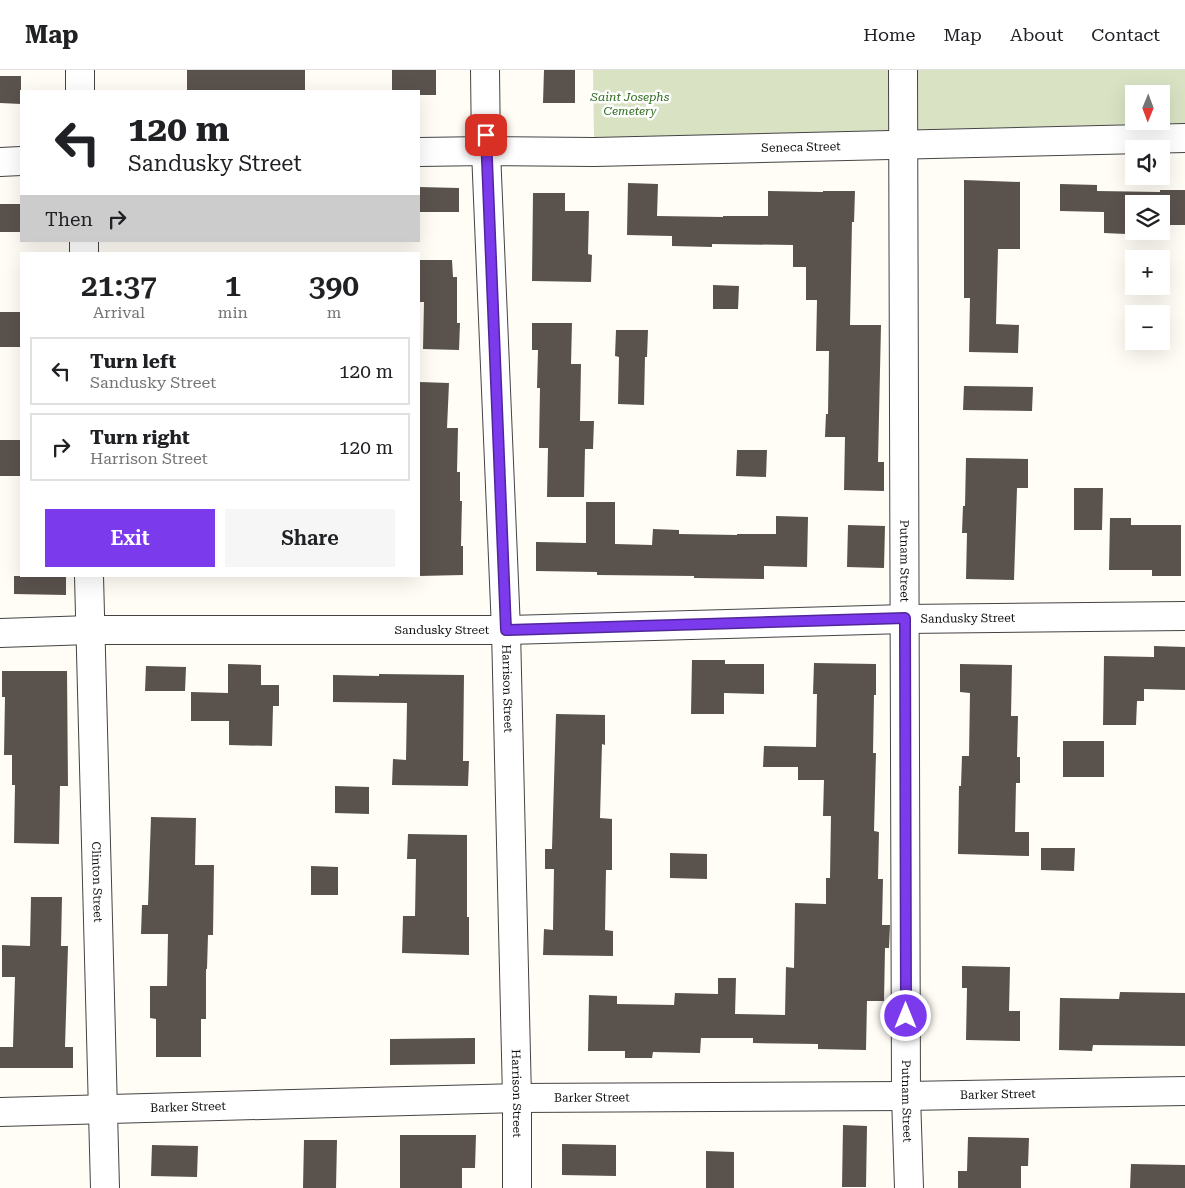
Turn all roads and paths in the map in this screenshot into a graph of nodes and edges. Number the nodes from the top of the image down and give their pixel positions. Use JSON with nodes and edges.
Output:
{"nodes":[{"id":1,"x":80,"y":70,"type":"edge"},
{"id":2,"x":485,"y":70,"type":"edge"},
{"id":3,"x":903,"y":70,"type":"edge"},
{"id":4,"x":80,"y":90,"type":"edge"},
{"id":5,"x":1185,"y":138,"type":"edge"},
{"id":6,"x":902,"y":144,"type":"junction"},
{"id":7,"x":486,"y":151,"type":"junction"},
{"id":8,"x":420,"y":152,"type":"edge"},
{"id":9,"x":20,"y":161,"type":"edge"},
{"id":10,"x":0,"y":162,"type":"edge"},
{"id":11,"x":89,"y":577,"type":"edge"},
{"id":12,"x":1185,"y":616,"type":"edge"},
{"id":13,"x":905,"y":618,"type":"junction"},
{"id":14,"x":90,"y":630,"type":"junction"},
{"id":15,"x":506,"y":630,"type":"junction"},
{"id":16,"x":0,"y":633,"type":"edge"},
{"id":17,"x":1185,"y":1091,"type":"edge"},
{"id":18,"x":906,"y":1096,"type":"junction"},
{"id":19,"x":517,"y":1098,"type":"junction"},
{"id":20,"x":102,"y":1110,"type":"junction"},
{"id":21,"x":0,"y":1112,"type":"edge"},
{"id":22,"x":105,"y":1188,"type":"edge"},
{"id":23,"x":517,"y":1188,"type":"edge"},
{"id":24,"x":909,"y":1188,"type":"edge"}],
"edges":[{"from":1,"to":4,"type":"street"},
{"from":2,"to":7,"type":"street","name":"Harrison Street"},
{"from":3,"to":6,"type":"street","name":"Putnam Street"},
{"from":5,"to":6,"type":"street","name":"Seneca Street"},
{"from":6,"to":7,"type":"street","name":"Seneca Street"},
{"from":6,"to":13,"type":"street","name":"Putnam Street"},
{"from":7,"to":8,"type":"street","name":"Seneca Street"},
{"from":7,"to":15,"type":"street","name":"Harrison Street"},
{"from":9,"to":10,"type":"street"},
{"from":11,"to":14,"type":"street","name":"Clinton Street"},
{"from":12,"to":13,"type":"street","name":"Sandusky Street"},
{"from":13,"to":15,"type":"street","name":"Sandusky Street"},
{"from":13,"to":18,"type":"street","name":"Putnam Street"},
{"from":14,"to":15,"type":"street","name":"Sandusky Street"},
{"from":14,"to":16,"type":"street","name":"Sandusky Street"},
{"from":14,"to":20,"type":"street","name":"Clinton Street"},
{"from":15,"to":19,"type":"street","name":"Harrison Street"},
{"from":17,"to":18,"type":"street","name":"Barker Street"},
{"from":18,"to":19,"type":"street","name":"Barker Street"},
{"from":18,"to":24,"type":"street","name":"Putnam Street"},
{"from":19,"to":20,"type":"street","name":"Barker Street"},
{"from":19,"to":23,"type":"street","name":"Harrison Street"},
{"from":20,"to":21,"type":"street","name":"Barker Street"},
{"from":20,"to":22,"type":"street","name":"Clinton Street"}]}
